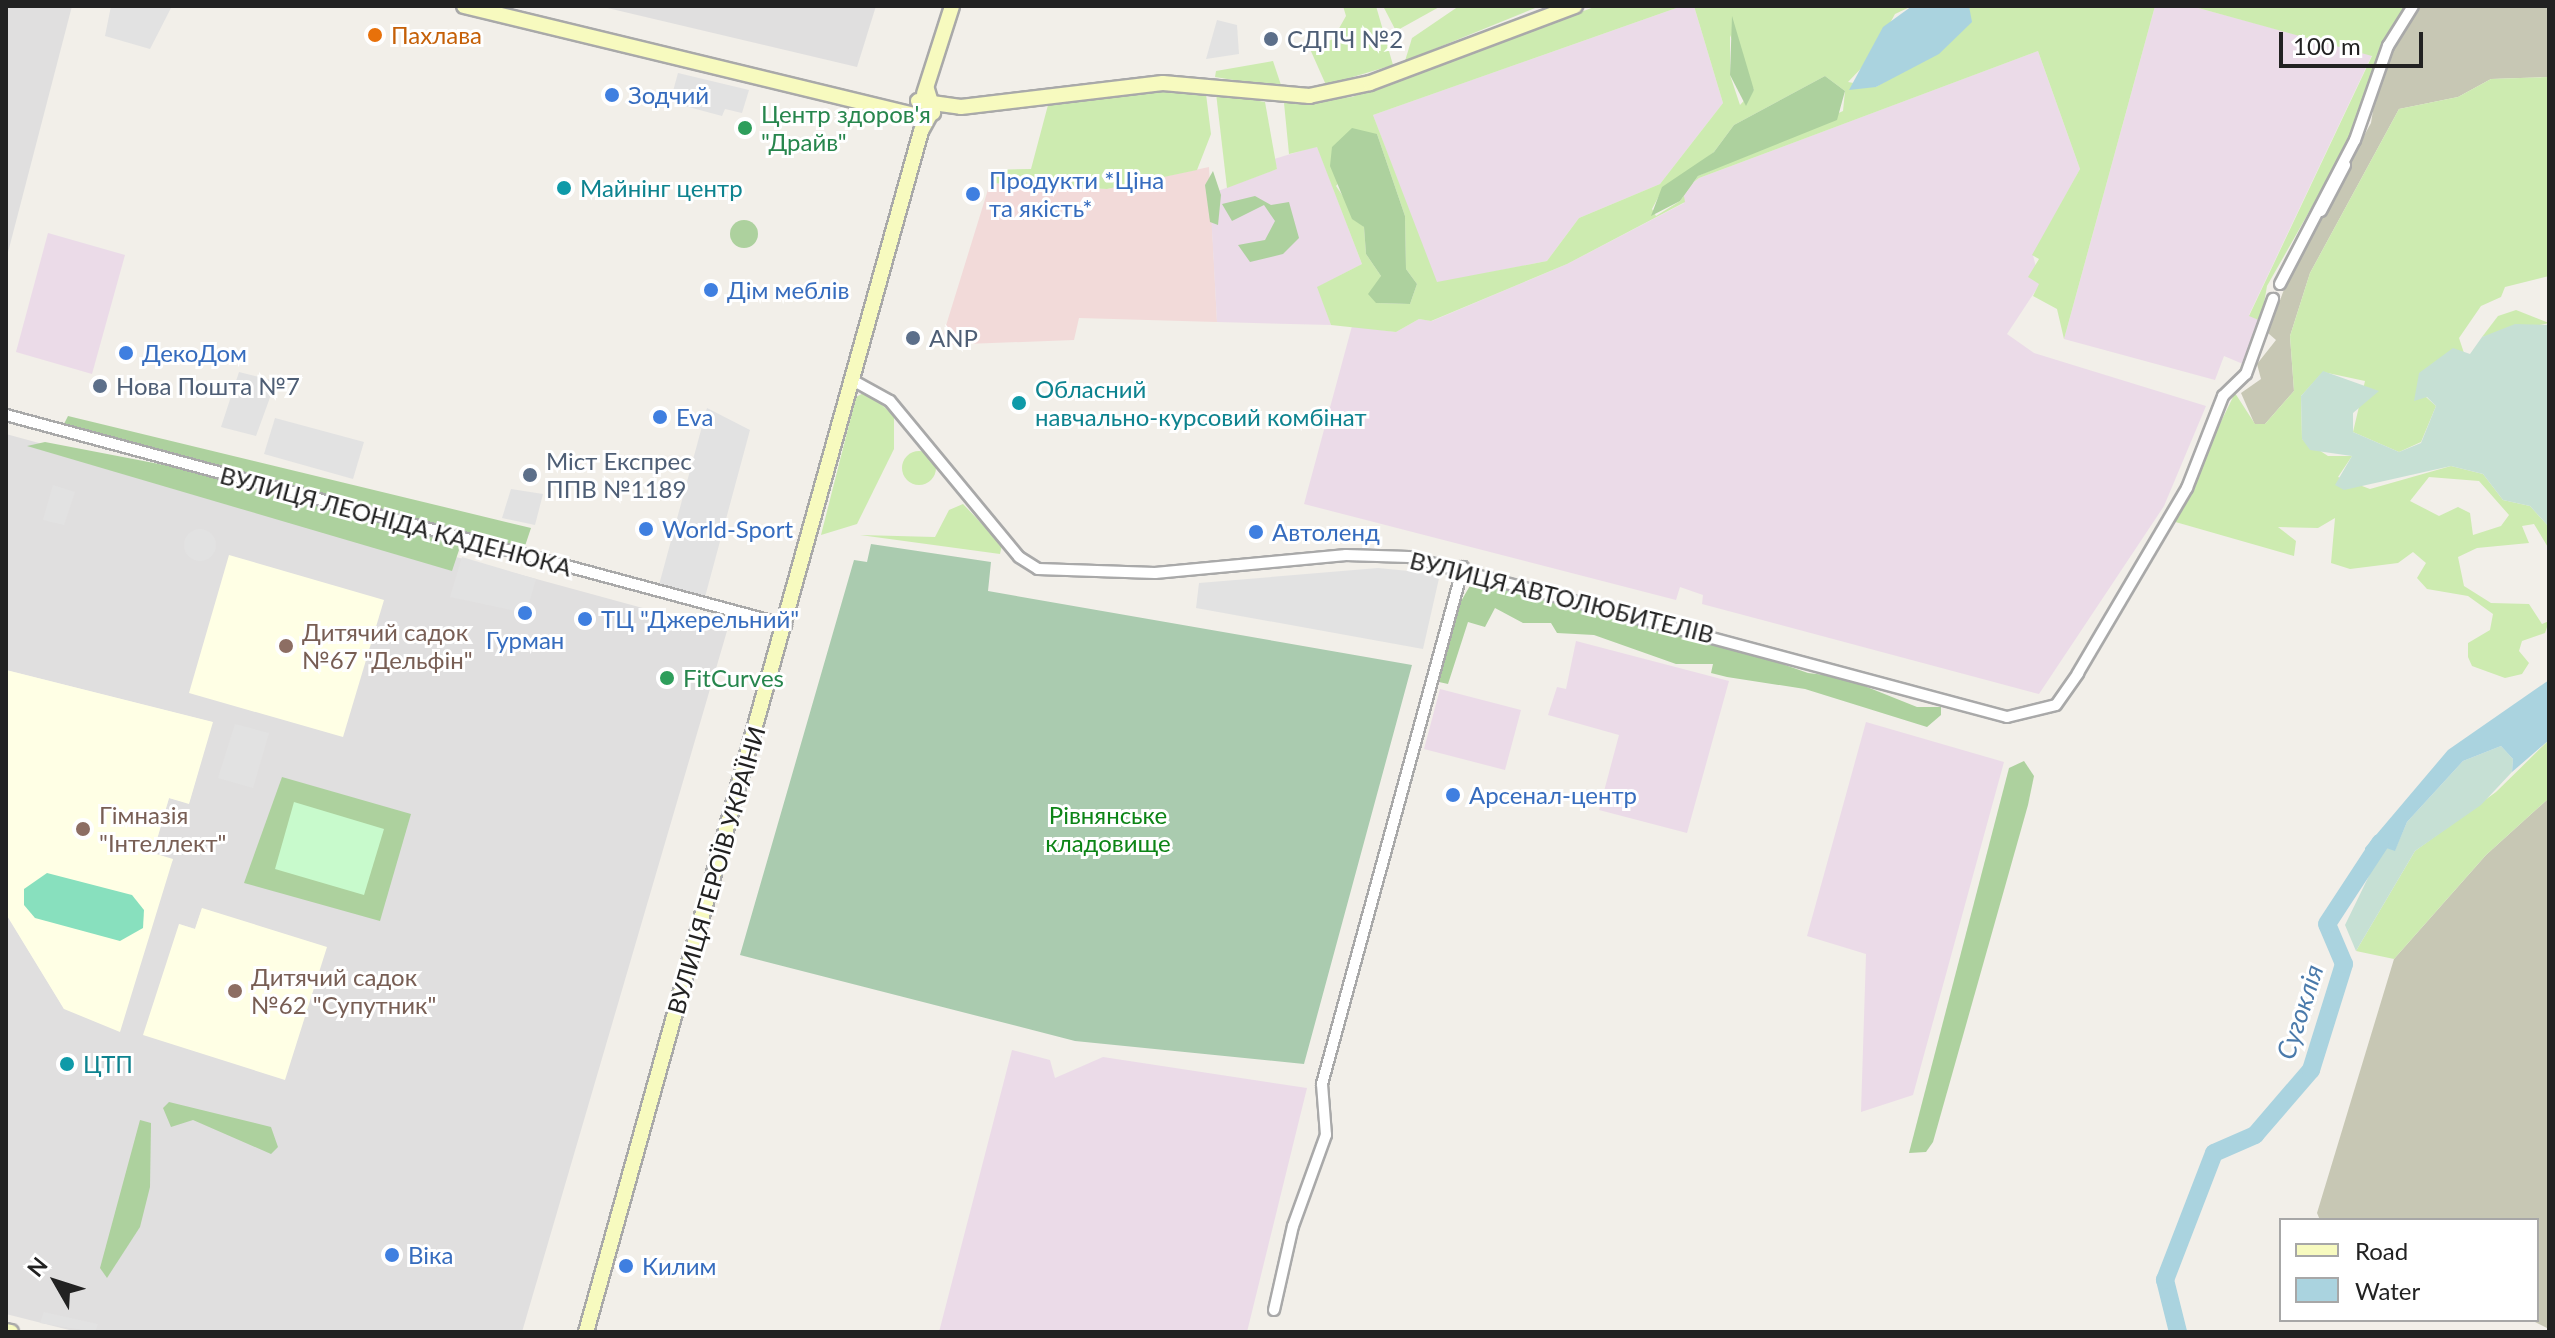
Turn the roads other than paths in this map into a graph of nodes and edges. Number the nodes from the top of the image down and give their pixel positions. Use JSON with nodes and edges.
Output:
{"nodes":[{"id":1,"x":464,"y":6,"type":"edge"},
{"id":2,"x":952,"y":6,"type":"edge"},
{"id":3,"x":1575,"y":6,"type":"edge"},
{"id":4,"x":2413,"y":6,"type":"edge"},
{"id":5,"x":925,"y":106,"type":"junction"},
{"id":6,"x":2280,"y":284,"type":"dead end"},
{"id":7,"x":2273,"y":299,"type":"dead end"},
{"id":8,"x":854,"y":381,"type":"junction"},
{"id":9,"x":6,"y":415,"type":"edge"},
{"id":10,"x":1463,"y":567,"type":"junction"},
{"id":11,"x":786,"y":625,"type":"junction"},
{"id":12,"x":1274,"y":1310,"type":"dead end"},
{"id":13,"x":586,"y":1332,"type":"edge"}],
"edges":[{"from":1,"to":5,"type":"main road"},
{"from":2,"to":5,"type":"main road","name":"ВУЛИЦЯ ГЕРОЇВ УКРАЇНИ"},
{"from":3,"to":5,"type":"main road"},
{"from":4,"to":6,"type":"street"},
{"from":5,"to":8,"type":"main road","name":"ВУЛИЦЯ ГЕРОЇВ УКРАЇНИ"},
{"from":7,"to":10,"type":"street","name":"ВУЛИЦЯ АВТОЛЮБИТЕЛІВ"},
{"from":8,"to":10,"type":"street","name":"ВУЛИЦЯ АВТОЛЮБИТЕЛІВ"},
{"from":8,"to":11,"type":"main road","name":"ВУЛИЦЯ ГЕРОЇВ УКРАЇНИ"},
{"from":9,"to":11,"type":"street","name":"ВУЛИЦЯ ЛЕОНІДА КАДЕНЮКА"},
{"from":10,"to":12,"type":"street"},
{"from":11,"to":13,"type":"main road","name":"ВУЛИЦЯ ГЕРОЇВ УКРАЇНИ"}]}
